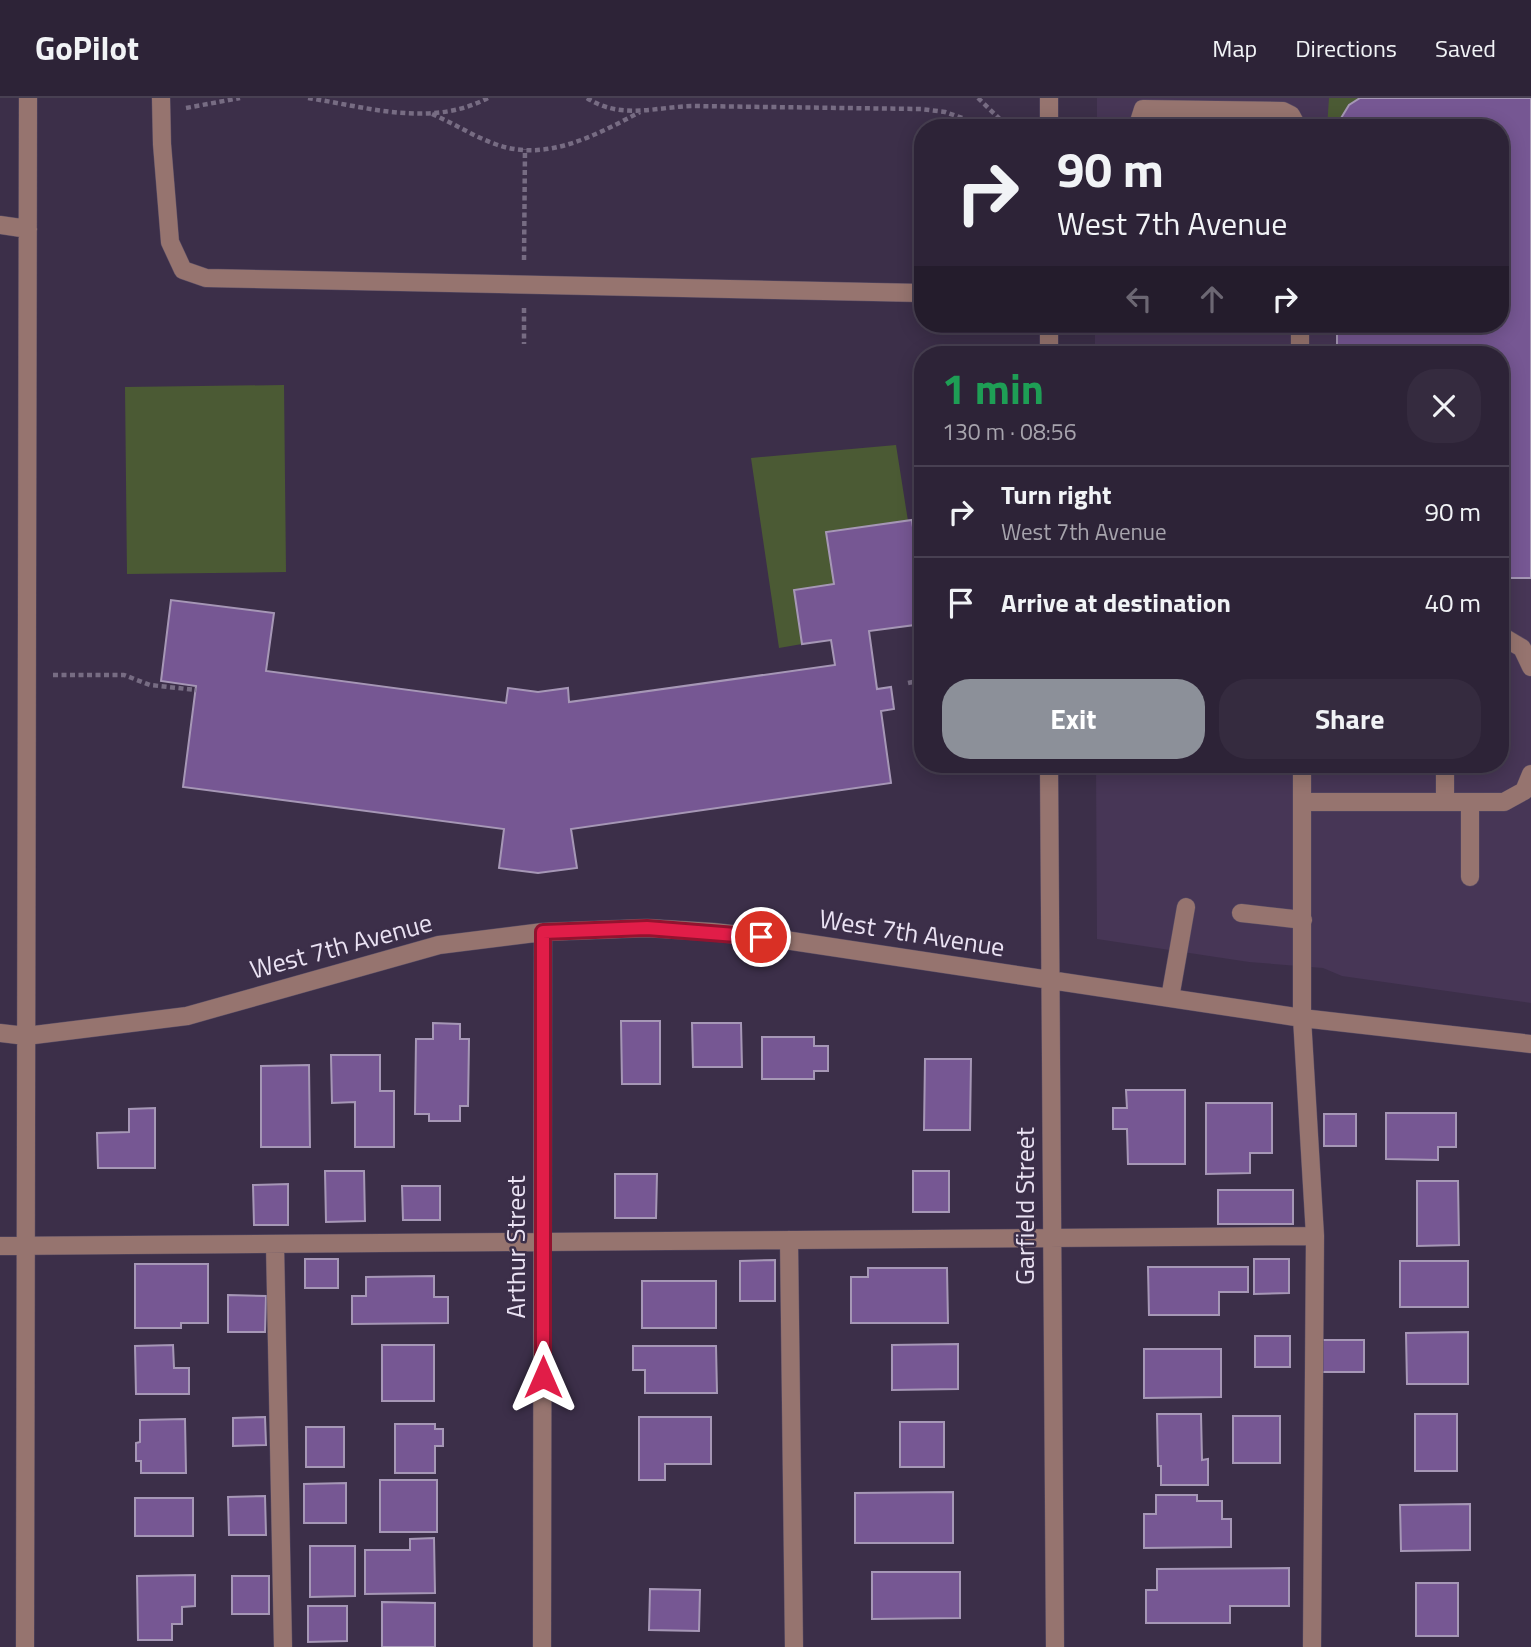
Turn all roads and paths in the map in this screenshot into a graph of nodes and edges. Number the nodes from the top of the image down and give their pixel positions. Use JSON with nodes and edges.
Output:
{"nodes":[{"id":1,"x":28,"y":98,"type":"edge"},
{"id":2,"x":240,"y":98,"type":"edge"},
{"id":3,"x":308,"y":98,"type":"edge"},
{"id":4,"x":488,"y":98,"type":"edge"},
{"id":5,"x":587,"y":98,"type":"edge"},
{"id":6,"x":978,"y":98,"type":"edge"},
{"id":7,"x":1049,"y":98,"type":"edge"},
{"id":8,"x":1143,"y":104,"type":"edge"},
{"id":9,"x":161,"y":105,"type":"edge"},
{"id":10,"x":640,"y":112,"type":"junction"},
{"id":11,"x":432,"y":114,"type":"junction"},
{"id":12,"x":965,"y":119,"type":"edge"},
{"id":13,"x":1000,"y":119,"type":"edge"},
{"id":14,"x":1049,"y":119,"type":"edge"},
{"id":15,"x":1293,"y":119,"type":"edge"},
{"id":16,"x":525,"y":149,"type":"junction"},
{"id":17,"x":0,"y":225,"type":"edge"},
{"id":18,"x":28,"y":229,"type":"junction"},
{"id":19,"x":524,"y":284,"type":"junction"},
{"id":20,"x":914,"y":293,"type":"edge"},
{"id":21,"x":524,"y":344,"type":"dead end"},
{"id":22,"x":1509,"y":640,"type":"edge"},
{"id":23,"x":1531,"y":667,"type":"edge"},
{"id":24,"x":53,"y":675,"type":"dead end"},
{"id":25,"x":914,"y":682,"type":"edge"},
{"id":26,"x":908,"y":683,"type":"dead end"},
{"id":27,"x":196,"y":690,"type":"dead end"},
{"id":28,"x":1049,"y":773,"type":"edge"},
{"id":29,"x":1302,"y":773,"type":"edge"},
{"id":30,"x":1445,"y":773,"type":"edge"},
{"id":31,"x":1531,"y":774,"type":"edge"},
{"id":32,"x":1302,"y":802,"type":"junction"},
{"id":33,"x":1445,"y":802,"type":"junction"},
{"id":34,"x":1470,"y":802,"type":"junction"},
{"id":35,"x":1470,"y":877,"type":"dead end"},
{"id":36,"x":1186,"y":907,"type":"dead end"},
{"id":37,"x":1241,"y":914,"type":"dead end"},
{"id":38,"x":1303,"y":920,"type":"junction"},
{"id":39,"x":543,"y":932,"type":"junction"},
{"id":40,"x":1050,"y":980,"type":"junction"},
{"id":41,"x":1170,"y":998,"type":"junction"},
{"id":42,"x":1302,"y":1018,"type":"junction"},
{"id":43,"x":0,"y":1033,"type":"edge"},
{"id":44,"x":26,"y":1035,"type":"junction"},
{"id":45,"x":1531,"y":1044,"type":"edge"},
{"id":46,"x":1315,"y":1236,"type":"junction"},
{"id":47,"x":1052,"y":1238,"type":"junction"},
{"id":48,"x":789,"y":1240,"type":"junction"},
{"id":49,"x":543,"y":1242,"type":"junction"},
{"id":50,"x":275,"y":1244,"type":"junction"},
{"id":51,"x":0,"y":1246,"type":"edge"},
{"id":52,"x":26,"y":1246,"type":"junction"},
{"id":53,"x":25,"y":1647,"type":"edge"},
{"id":54,"x":283,"y":1647,"type":"edge"},
{"id":55,"x":542,"y":1647,"type":"edge"},
{"id":56,"x":794,"y":1647,"type":"edge"},
{"id":57,"x":1055,"y":1647,"type":"edge"},
{"id":58,"x":1312,"y":1647,"type":"edge"}],
"edges":[{"from":1,"to":18,"type":"street"},
{"from":2,"to":9,"type":"path"},
{"from":3,"to":11,"type":"path"},
{"from":4,"to":11,"type":"path"},
{"from":5,"to":10,"type":"path"},
{"from":6,"to":13,"type":"path"},
{"from":7,"to":14,"type":"street"},
{"from":8,"to":15,"type":"street"},
{"from":9,"to":19,"type":"street"},
{"from":10,"to":12,"type":"path"},
{"from":10,"to":16,"type":"path"},
{"from":11,"to":16,"type":"path"},
{"from":16,"to":19,"type":"path"},
{"from":17,"to":18,"type":"street"},
{"from":18,"to":44,"type":"street"},
{"from":19,"to":20,"type":"street"},
{"from":19,"to":21,"type":"path"},
{"from":22,"to":23,"type":"street"},
{"from":24,"to":27,"type":"path"},
{"from":25,"to":26,"type":"path"},
{"from":28,"to":40,"type":"street","name":"Garfield Street"},
{"from":29,"to":32,"type":"street"},
{"from":30,"to":33,"type":"street"},
{"from":31,"to":34,"type":"street"},
{"from":32,"to":33,"type":"street"},
{"from":32,"to":38,"type":"street"},
{"from":33,"to":34,"type":"street"},
{"from":34,"to":35,"type":"street"},
{"from":36,"to":41,"type":"street"},
{"from":37,"to":38,"type":"street"},
{"from":38,"to":42,"type":"street"},
{"from":39,"to":40,"type":"street","name":"West 7th Avenue"},
{"from":39,"to":44,"type":"street","name":"West 7th Avenue"},
{"from":39,"to":49,"type":"street","name":"Arthur Street"},
{"from":40,"to":41,"type":"street","name":"West 7th Avenue"},
{"from":40,"to":47,"type":"street","name":"Garfield Street"},
{"from":41,"to":42,"type":"street","name":"West 7th Avenue"},
{"from":42,"to":45,"type":"street","name":"West 7th Avenue"},
{"from":42,"to":46,"type":"street"},
{"from":43,"to":44,"type":"street","name":"West 7th Avenue"},
{"from":44,"to":52,"type":"street"},
{"from":46,"to":47,"type":"street"},
{"from":46,"to":58,"type":"street"},
{"from":47,"to":48,"type":"street"},
{"from":47,"to":57,"type":"street","name":"Garfield Street"},
{"from":48,"to":49,"type":"street"},
{"from":48,"to":56,"type":"street"},
{"from":49,"to":50,"type":"street"},
{"from":49,"to":55,"type":"street","name":"Arthur Street"},
{"from":50,"to":52,"type":"street"},
{"from":50,"to":54,"type":"street"},
{"from":51,"to":52,"type":"street"},
{"from":52,"to":53,"type":"street"}]}
